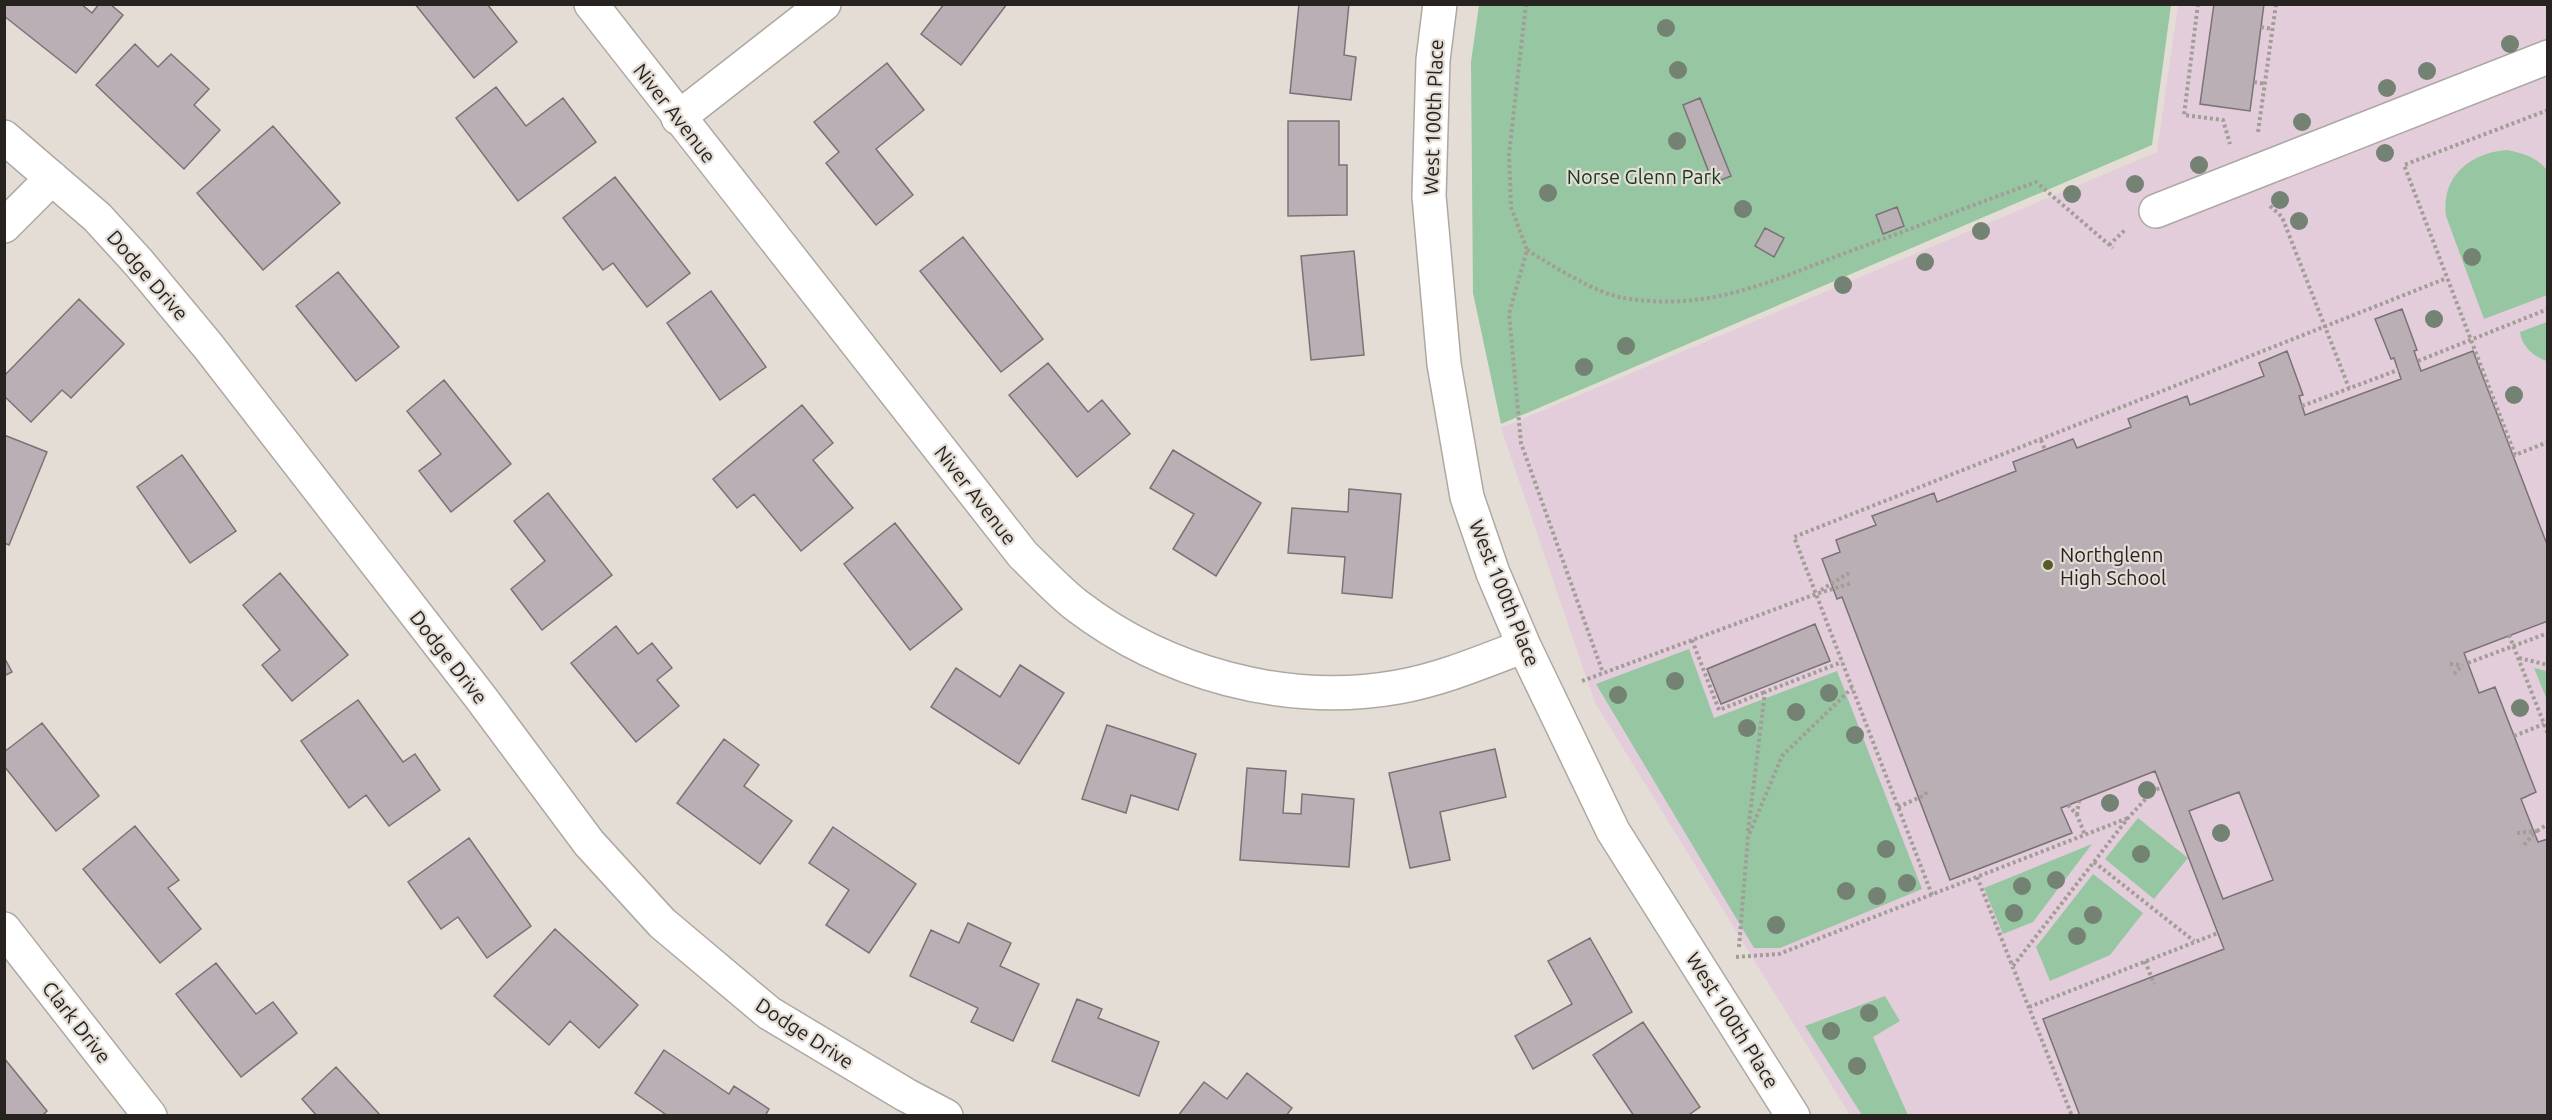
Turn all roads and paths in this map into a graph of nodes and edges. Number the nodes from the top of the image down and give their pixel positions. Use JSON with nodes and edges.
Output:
{"nodes":[{"id":1,"x":591,"y":4,"type":"edge"},
{"id":2,"x":824,"y":4,"type":"edge"},
{"id":3,"x":1440,"y":4,"type":"edge"},
{"id":4,"x":1526,"y":4,"type":"edge"},
{"id":5,"x":2198,"y":4,"type":"edge"},
{"id":6,"x":2276,"y":4,"type":"edge"},
{"id":7,"x":2261,"y":27,"type":"dead end"},
{"id":8,"x":2273,"y":29,"type":"junction"},
{"id":9,"x":2547,"y":57,"type":"edge"},
{"id":10,"x":2253,"y":82,"type":"dead end"},
{"id":11,"x":2265,"y":84,"type":"junction"},
{"id":12,"x":2546,"y":110,"type":"edge"},
{"id":13,"x":678,"y":118,"type":"junction"},
{"id":14,"x":2547,"y":118,"type":"edge"},
{"id":15,"x":4,"y":138,"type":"edge"},
{"id":16,"x":2238,"y":174,"type":"junction"},
{"id":17,"x":52,"y":178,"type":"junction"},
{"id":18,"x":2156,"y":211,"type":"dead end"},
{"id":19,"x":4,"y":226,"type":"edge"},
{"id":20,"x":2113,"y":248,"type":"dead end"},
{"id":21,"x":1527,"y":250,"type":"junction"},
{"id":22,"x":2447,"y":278,"type":"junction"},
{"id":23,"x":2547,"y":309,"type":"edge"},
{"id":24,"x":2325,"y":327,"type":"junction"},
{"id":25,"x":2470,"y":338,"type":"junction"},
{"id":26,"x":2418,"y":361,"type":"dead end"},
{"id":27,"x":2398,"y":370,"type":"dead end"},
{"id":28,"x":2349,"y":388,"type":"junction"},
{"id":29,"x":2302,"y":406,"type":"dead end"},
{"id":30,"x":2041,"y":440,"type":"junction"},
{"id":31,"x":2547,"y":442,"type":"edge"},
{"id":32,"x":2045,"y":450,"type":"dead end"},
{"id":33,"x":1849,"y":573,"type":"dead end"},
{"id":34,"x":1852,"y":583,"type":"dead end"},
{"id":35,"x":1816,"y":594,"type":"junction"},
{"id":36,"x":2547,"y":633,"type":"edge"},
{"id":37,"x":2509,"y":635,"type":"dead end"},
{"id":38,"x":1692,"y":640,"type":"junction"},
{"id":39,"x":1524,"y":646,"type":"junction"},
{"id":40,"x":2513,"y":646,"type":"junction"},
{"id":41,"x":2518,"y":658,"type":"junction"},
{"id":42,"x":1842,"y":662,"type":"junction"},
{"id":43,"x":2468,"y":663,"type":"dead end"},
{"id":44,"x":2450,"y":664,"type":"dead end"},
{"id":45,"x":2547,"y":665,"type":"edge"},
{"id":46,"x":1603,"y":673,"type":"junction"},
{"id":47,"x":2454,"y":674,"type":"dead end"},
{"id":48,"x":1852,"y":688,"type":"junction"},
{"id":49,"x":1765,"y":692,"type":"junction"},
{"id":50,"x":1547,"y":694,"type":"junction"},
{"id":51,"x":2544,"y":724,"type":"junction"},
{"id":52,"x":2547,"y":734,"type":"edge"},
{"id":53,"x":2514,"y":736,"type":"dead end"},
{"id":54,"x":2162,"y":787,"type":"dead end"},
{"id":55,"x":1928,"y":795,"type":"dead end"},
{"id":56,"x":2079,"y":801,"type":"dead end"},
{"id":57,"x":2068,"y":805,"type":"dead end"},
{"id":58,"x":1898,"y":807,"type":"junction"},
{"id":59,"x":2077,"y":815,"type":"junction"},
{"id":60,"x":2128,"y":818,"type":"junction"},
{"id":61,"x":2547,"y":824,"type":"edge"},
{"id":62,"x":2537,"y":831,"type":"junction"},
{"id":63,"x":2517,"y":833,"type":"dead end"},
{"id":64,"x":2085,"y":835,"type":"junction"},
{"id":65,"x":1748,"y":837,"type":"junction"},
{"id":66,"x":2522,"y":847,"type":"dead end"},
{"id":67,"x":2094,"y":862,"type":"junction"},
{"id":68,"x":1977,"y":877,"type":"junction"},
{"id":69,"x":1932,"y":895,"type":"junction"},
{"id":70,"x":4,"y":929,"type":"edge"},
{"id":71,"x":2218,"y":933,"type":"dead end"},
{"id":72,"x":2194,"y":941,"type":"junction"},
{"id":73,"x":1739,"y":947,"type":"dead end"},
{"id":74,"x":1743,"y":955,"type":"dead end"},
{"id":75,"x":2145,"y":961,"type":"junction"},
{"id":76,"x":2013,"y":967,"type":"junction"},
{"id":77,"x":2154,"y":984,"type":"dead end"},
{"id":78,"x":2029,"y":1007,"type":"junction"},
{"id":79,"x":150,"y":1116,"type":"edge"},
{"id":80,"x":946,"y":1116,"type":"edge"},
{"id":81,"x":1793,"y":1116,"type":"edge"},
{"id":82,"x":2072,"y":1116,"type":"edge"}],
"edges":[{"from":1,"to":13,"type":"street","name":"Niver Avenue"},
{"from":2,"to":13,"type":"street"},
{"from":3,"to":39,"type":"street","name":"West 100th Place"},
{"from":4,"to":21,"type":"path"},
{"from":5,"to":16,"type":"path"},
{"from":6,"to":8,"type":"path"},
{"from":7,"to":8,"type":"path"},
{"from":8,"to":11,"type":"path"},
{"from":9,"to":16,"type":"street"},
{"from":10,"to":11,"type":"path"},
{"from":11,"to":16,"type":"path"},
{"from":12,"to":14,"type":"path"},
{"from":12,"to":22,"type":"path"},
{"from":13,"to":39,"type":"street","name":"Niver Avenue"},
{"from":15,"to":17,"type":"street","name":"Dodge Drive"},
{"from":16,"to":18,"type":"street"},
{"from":16,"to":24,"type":"path"},
{"from":17,"to":19,"type":"street"},
{"from":17,"to":80,"type":"street","name":"Dodge Drive"},
{"from":20,"to":21,"type":"path"},
{"from":21,"to":46,"type":"path"},
{"from":22,"to":24,"type":"path"},
{"from":22,"to":25,"type":"path"},
{"from":23,"to":25,"type":"path"},
{"from":24,"to":28,"type":"path"},
{"from":24,"to":30,"type":"path"},
{"from":25,"to":26,"type":"path"},
{"from":25,"to":31,"type":"path"},
{"from":27,"to":28,"type":"path"},
{"from":28,"to":29,"type":"path"},
{"from":30,"to":32,"type":"path"},
{"from":30,"to":35,"type":"path"},
{"from":33,"to":35,"type":"path"},
{"from":34,"to":35,"type":"path"},
{"from":35,"to":38,"type":"path"},
{"from":35,"to":42,"type":"path"},
{"from":36,"to":40,"type":"path"},
{"from":37,"to":40,"type":"path"},
{"from":38,"to":46,"type":"path"},
{"from":38,"to":49,"type":"path"},
{"from":39,"to":50,"type":"street","name":"West 100th Place"},
{"from":40,"to":41,"type":"path"},
{"from":40,"to":43,"type":"path"},
{"from":41,"to":45,"type":"path"},
{"from":41,"to":51,"type":"path"},
{"from":42,"to":48,"type":"path"},
{"from":42,"to":49,"type":"path"},
{"from":44,"to":47,"type":"path"},
{"from":46,"to":50,"type":"path"},
{"from":48,"to":58,"type":"path"},
{"from":48,"to":65,"type":"path"},
{"from":49,"to":65,"type":"path"},
{"from":50,"to":81,"type":"street","name":"West 100th Place"},
{"from":51,"to":52,"type":"path"},
{"from":51,"to":53,"type":"path"},
{"from":54,"to":60,"type":"path"},
{"from":55,"to":58,"type":"path"},
{"from":56,"to":59,"type":"path"},
{"from":57,"to":59,"type":"path"},
{"from":58,"to":69,"type":"path"},
{"from":59,"to":64,"type":"path"},
{"from":60,"to":64,"type":"path"},
{"from":60,"to":67,"type":"path"},
{"from":61,"to":62,"type":"path"},
{"from":62,"to":63,"type":"path"},
{"from":62,"to":66,"type":"path"},
{"from":64,"to":68,"type":"path"},
{"from":65,"to":73,"type":"path"},
{"from":67,"to":72,"type":"path"},
{"from":67,"to":76,"type":"path"},
{"from":68,"to":69,"type":"path"},
{"from":68,"to":76,"type":"path"},
{"from":69,"to":74,"type":"path"},
{"from":70,"to":79,"type":"street","name":"Clark Drive"},
{"from":71,"to":72,"type":"path"},
{"from":72,"to":75,"type":"path"},
{"from":75,"to":77,"type":"path"},
{"from":75,"to":78,"type":"path"},
{"from":76,"to":78,"type":"path"},
{"from":78,"to":82,"type":"path"}]}
